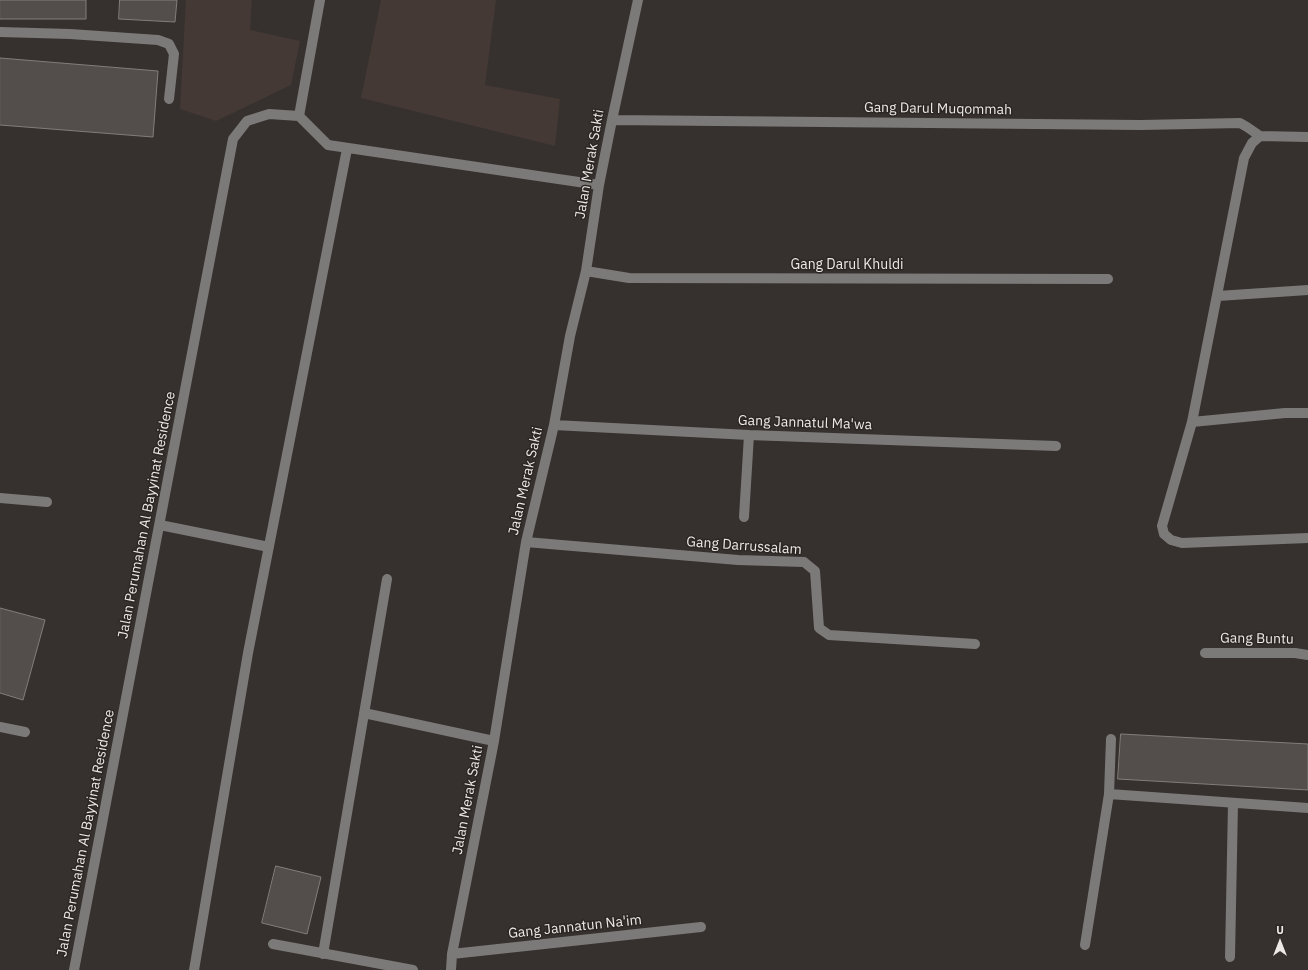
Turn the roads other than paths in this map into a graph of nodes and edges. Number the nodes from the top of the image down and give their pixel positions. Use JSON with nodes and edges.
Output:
{"nodes":[{"id":1,"x":320,"y":0,"type":"edge"},
{"id":2,"x":638,"y":0,"type":"edge"},
{"id":3,"x":0,"y":32,"type":"edge"},
{"id":4,"x":169,"y":99,"type":"dead end"},
{"id":5,"x":299,"y":116,"type":"junction"},
{"id":6,"x":612,"y":120,"type":"junction"},
{"id":7,"x":1260,"y":136,"type":"junction"},
{"id":8,"x":1308,"y":137,"type":"edge"},
{"id":9,"x":347,"y":149,"type":"junction"},
{"id":10,"x":599,"y":185,"type":"junction"},
{"id":11,"x":586,"y":271,"type":"junction"},
{"id":12,"x":1108,"y":279,"type":"dead end"},
{"id":13,"x":1308,"y":290,"type":"edge"},
{"id":14,"x":1218,"y":296,"type":"junction"},
{"id":15,"x":1308,"y":413,"type":"edge"},
{"id":16,"x":1192,"y":422,"type":"junction"},
{"id":17,"x":554,"y":425,"type":"junction"},
{"id":18,"x":748,"y":435,"type":"junction"},
{"id":19,"x":1056,"y":446,"type":"dead end"},
{"id":20,"x":0,"y":498,"type":"edge"},
{"id":21,"x":47,"y":502,"type":"dead end"},
{"id":22,"x":744,"y":517,"type":"dead end"},
{"id":23,"x":160,"y":525,"type":"junction"},
{"id":24,"x":1308,"y":538,"type":"edge"},
{"id":25,"x":526,"y":542,"type":"junction"},
{"id":26,"x":269,"y":547,"type":"junction"},
{"id":27,"x":387,"y":579,"type":"dead end"},
{"id":28,"x":975,"y":644,"type":"dead end"},
{"id":29,"x":1205,"y":653,"type":"dead end"},
{"id":30,"x":1308,"y":655,"type":"edge"},
{"id":31,"x":364,"y":713,"type":"junction"},
{"id":32,"x":0,"y":727,"type":"edge"},
{"id":33,"x":25,"y":732,"type":"dead end"},
{"id":34,"x":1111,"y":739,"type":"dead end"},
{"id":35,"x":494,"y":741,"type":"junction"},
{"id":36,"x":1108,"y":794,"type":"junction"},
{"id":37,"x":1233,"y":804,"type":"junction"},
{"id":38,"x":1308,"y":808,"type":"edge"},
{"id":39,"x":701,"y":927,"type":"dead end"},
{"id":40,"x":273,"y":944,"type":"dead end"},
{"id":41,"x":1085,"y":945,"type":"dead end"},
{"id":42,"x":323,"y":954,"type":"junction"},
{"id":43,"x":452,"y":954,"type":"junction"},
{"id":44,"x":1230,"y":957,"type":"dead end"},
{"id":45,"x":74,"y":970,"type":"edge"},
{"id":46,"x":194,"y":970,"type":"edge"},
{"id":47,"x":413,"y":970,"type":"edge"},
{"id":48,"x":451,"y":970,"type":"edge"}],
"edges":[{"from":1,"to":5,"type":"street"},
{"from":2,"to":6,"type":"street","name":"Jalan Merak Sakti"},
{"from":3,"to":4,"type":"street"},
{"from":5,"to":9,"type":"street"},
{"from":5,"to":23,"type":"street","name":"Jalan Perumahan Al Bayyinat Residence"},
{"from":6,"to":7,"type":"street","name":"Gang Darul Muqommah"},
{"from":6,"to":10,"type":"street","name":"Jalan Merak Sakti"},
{"from":7,"to":8,"type":"street"},
{"from":7,"to":14,"type":"street"},
{"from":9,"to":10,"type":"street"},
{"from":9,"to":26,"type":"street"},
{"from":10,"to":11,"type":"street","name":"Jalan Merak Sakti"},
{"from":11,"to":12,"type":"street","name":"Gang Darul Khuldi"},
{"from":11,"to":17,"type":"street","name":"Jalan Merak Sakti"},
{"from":13,"to":14,"type":"street"},
{"from":14,"to":16,"type":"street"},
{"from":15,"to":16,"type":"street"},
{"from":16,"to":24,"type":"street"},
{"from":17,"to":18,"type":"street","name":"Gang Jannatul Ma'wa"},
{"from":17,"to":25,"type":"street","name":"Jalan Merak Sakti"},
{"from":18,"to":19,"type":"street","name":"Gang Jannatul Ma'wa"},
{"from":18,"to":22,"type":"street"},
{"from":20,"to":21,"type":"street"},
{"from":23,"to":26,"type":"street"},
{"from":23,"to":45,"type":"street","name":"Jalan Perumahan Al Bayyinat Residence"},
{"from":25,"to":28,"type":"street","name":"Gang Darrussalam"},
{"from":25,"to":35,"type":"street","name":"Jalan Merak Sakti"},
{"from":26,"to":46,"type":"street"},
{"from":27,"to":31,"type":"street"},
{"from":29,"to":30,"type":"street","name":"Gang Buntu"},
{"from":31,"to":35,"type":"street"},
{"from":31,"to":42,"type":"street"},
{"from":32,"to":33,"type":"street"},
{"from":34,"to":36,"type":"street"},
{"from":35,"to":43,"type":"street","name":"Jalan Merak Sakti"},
{"from":36,"to":37,"type":"street"},
{"from":36,"to":41,"type":"street"},
{"from":37,"to":38,"type":"street"},
{"from":37,"to":44,"type":"street"},
{"from":39,"to":43,"type":"street","name":"Gang Jannatun Na'im"},
{"from":40,"to":42,"type":"street"},
{"from":42,"to":47,"type":"street"},
{"from":43,"to":48,"type":"street","name":"Jalan Merak Sakti"}]}
